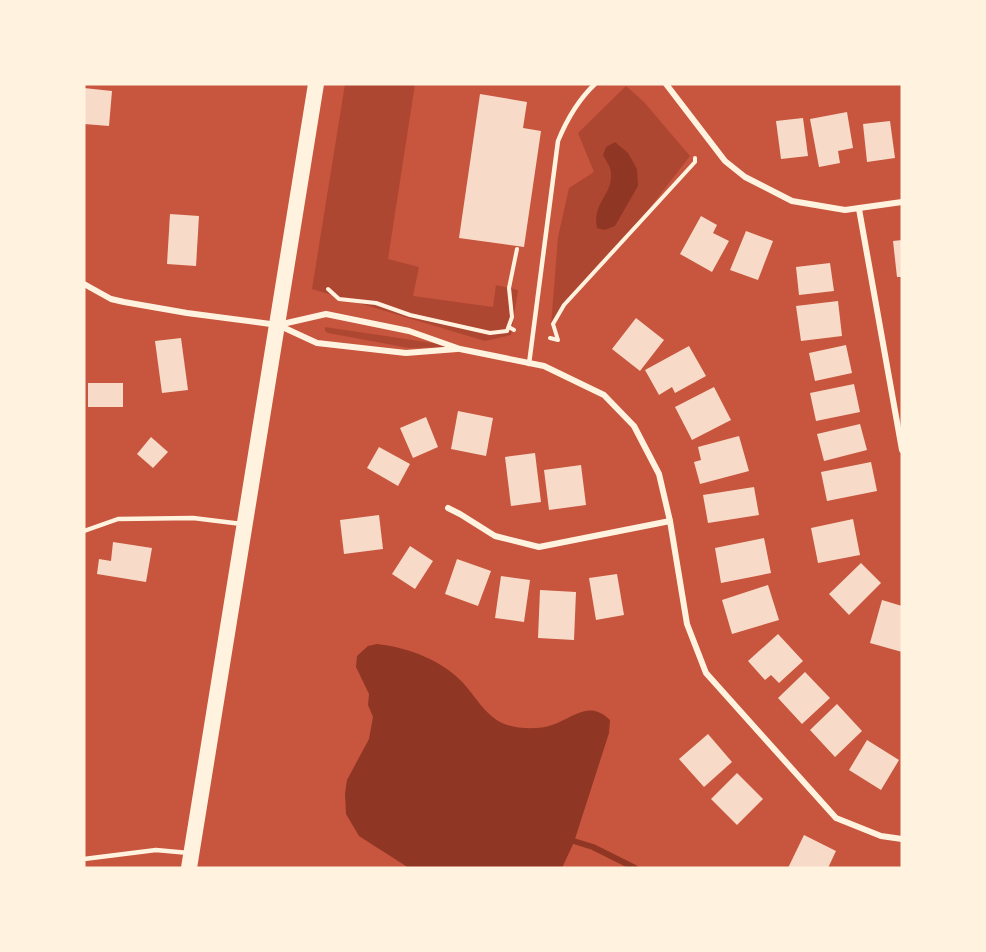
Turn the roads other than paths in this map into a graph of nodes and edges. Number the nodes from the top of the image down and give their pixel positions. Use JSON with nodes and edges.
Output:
{"nodes":[{"id":1,"x":316,"y":84,"type":"edge"},
{"id":2,"x":595,"y":84,"type":"edge"},
{"id":3,"x":666,"y":84,"type":"edge"},
{"id":4,"x":902,"y":202,"type":"edge"},
{"id":5,"x":859,"y":209,"type":"junction"},
{"id":6,"x":84,"y":285,"type":"edge"},
{"id":7,"x":278,"y":325,"type":"junction"},
{"id":8,"x":460,"y":349,"type":"junction"},
{"id":9,"x":529,"y":364,"type":"junction"},
{"id":10,"x":902,"y":450,"type":"edge"},
{"id":11,"x":448,"y":508,"type":"dead end"},
{"id":12,"x":670,"y":521,"type":"junction"},
{"id":13,"x":245,"y":525,"type":"junction"},
{"id":14,"x":84,"y":531,"type":"edge"},
{"id":15,"x":902,"y":839,"type":"edge"},
{"id":16,"x":84,"y":859,"type":"edge"},
{"id":17,"x":190,"y":861,"type":"edge"}],
"edges":[{"from":1,"to":7,"type":"highway"},
{"from":2,"to":9,"type":"lane"},
{"from":3,"to":5,"type":"street"},
{"from":4,"to":5,"type":"street"},
{"from":5,"to":10,"type":"street"},
{"from":6,"to":7,"type":"street"},
{"from":7,"to":8,"type":"street"},
{"from":7,"to":8,"type":"street"},
{"from":7,"to":13,"type":"highway"},
{"from":8,"to":9,"type":"street"},
{"from":9,"to":12,"type":"street"},
{"from":11,"to":12,"type":"street"},
{"from":12,"to":15,"type":"street"},
{"from":13,"to":14,"type":"lane"},
{"from":13,"to":17,"type":"highway"},
{"from":16,"to":17,"type":"lane"}]}
